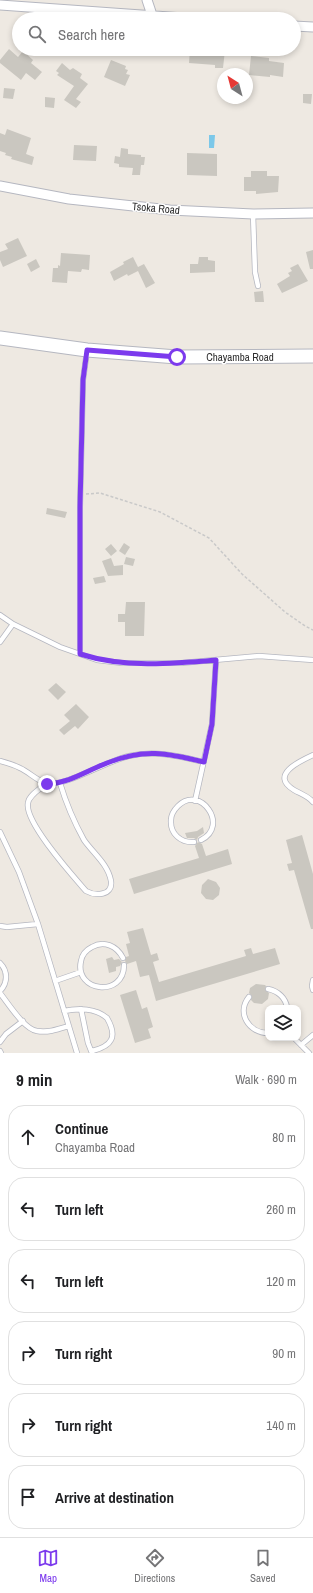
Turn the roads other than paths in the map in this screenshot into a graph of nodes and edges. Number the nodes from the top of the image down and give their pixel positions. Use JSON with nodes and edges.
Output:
{"nodes":[{"id":1,"x":148,"y":0,"type":"edge"},
{"id":2,"x":0,"y":5,"type":"edge"},
{"id":3,"x":106,"y":12,"type":"edge"},
{"id":4,"x":151,"y":12,"type":"edge"},
{"id":5,"x":301,"y":26,"type":"edge"},
{"id":6,"x":313,"y":27,"type":"edge"},
{"id":7,"x":0,"y":186,"type":"edge"},
{"id":8,"x":313,"y":213,"type":"edge"},
{"id":9,"x":253,"y":214,"type":"junction"},
{"id":10,"x":258,"y":286,"type":"dead end"},
{"id":11,"x":0,"y":338,"type":"edge"},
{"id":12,"x":87,"y":350,"type":"junction"},
{"id":13,"x":313,"y":356,"type":"edge"},
{"id":14,"x":0,"y":615,"type":"edge"},
{"id":15,"x":13,"y":624,"type":"junction"},
{"id":16,"x":0,"y":642,"type":"edge"},
{"id":17,"x":80,"y":654,"type":"junction"},
{"id":18,"x":216,"y":660,"type":"junction"},
{"id":19,"x":313,"y":660,"type":"edge"},
{"id":20,"x":313,"y":755,"type":"edge"},
{"id":21,"x":0,"y":761,"type":"edge"},
{"id":22,"x":204,"y":762,"type":"junction"},
{"id":23,"x":60,"y":783,"type":"junction"},
{"id":24,"x":47,"y":784,"type":"junction"},
{"id":25,"x":196,"y":801,"type":"junction"},
{"id":26,"x":313,"y":802,"type":"edge"},
{"id":27,"x":0,"y":832,"type":"edge"},
{"id":28,"x":201,"y":840,"type":"dead end"},
{"id":29,"x":194,"y":842,"type":"dead end"},
{"id":30,"x":6,"y":844,"type":"junction"},
{"id":31,"x":0,"y":847,"type":"edge"},
{"id":32,"x":38,"y":924,"type":"junction"},
{"id":33,"x":0,"y":926,"type":"edge"},
{"id":34,"x":123,"y":958,"type":"dead end"},
{"id":35,"x":0,"y":963,"type":"edge"},
{"id":36,"x":124,"y":965,"type":"dead end"},
{"id":37,"x":81,"y":972,"type":"junction"},
{"id":38,"x":313,"y":980,"type":"edge"},
{"id":39,"x":55,"y":981,"type":"junction"},
{"id":40,"x":268,"y":989,"type":"dead end"},
{"id":41,"x":313,"y":990,"type":"edge"},
{"id":42,"x":0,"y":992,"type":"edge"},
{"id":43,"x":249,"y":997,"type":"dead end"},
{"id":44,"x":286,"y":1005,"type":"edge"},
{"id":45,"x":81,"y":1009,"type":"junction"},
{"id":46,"x":64,"y":1011,"type":"junction"},
{"id":47,"x":22,"y":1021,"type":"junction"},
{"id":48,"x":68,"y":1026,"type":"junction"},
{"id":49,"x":265,"y":1033,"type":"edge"},
{"id":50,"x":313,"y":1035,"type":"edge"},
{"id":51,"x":297,"y":1041,"type":"edge"},
{"id":52,"x":0,"y":1042,"type":"edge"},
{"id":53,"x":301,"y":1045,"type":"junction"},
{"id":54,"x":92,"y":1052,"type":"edge"},
{"id":55,"x":77,"y":1053,"type":"edge"},
{"id":56,"x":309,"y":1053,"type":"edge"}],
"edges":[{"from":1,"to":4,"type":"street"},
{"from":2,"to":3,"type":"street"},
{"from":5,"to":6,"type":"street"},
{"from":7,"to":9,"type":"street","name":"Tsoka Road"},
{"from":8,"to":9,"type":"street","name":"Tsoka Road"},
{"from":9,"to":10,"type":"lane"},
{"from":11,"to":12,"type":"main road","name":"Chayamba Road"},
{"from":12,"to":13,"type":"main road","name":"Chayamba Road"},
{"from":12,"to":17,"type":"lane"},
{"from":14,"to":15,"type":"lane"},
{"from":15,"to":16,"type":"lane"},
{"from":15,"to":17,"type":"lane"},
{"from":17,"to":18,"type":"lane"},
{"from":18,"to":19,"type":"lane"},
{"from":18,"to":22,"type":"lane"},
{"from":20,"to":26,"type":"lane"},
{"from":21,"to":24,"type":"lane"},
{"from":22,"to":23,"type":"lane"},
{"from":22,"to":25,"type":"lane"},
{"from":23,"to":24,"type":"lane"},
{"from":23,"to":24,"type":"lane"},
{"from":25,"to":28,"type":"lane"},
{"from":25,"to":29,"type":"lane"},
{"from":27,"to":30,"type":"lane"},
{"from":30,"to":31,"type":"lane"},
{"from":30,"to":32,"type":"lane"},
{"from":32,"to":33,"type":"lane"},
{"from":32,"to":39,"type":"lane"},
{"from":34,"to":37,"type":"lane"},
{"from":35,"to":42,"type":"lane"},
{"from":36,"to":37,"type":"lane"},
{"from":37,"to":39,"type":"lane"},
{"from":38,"to":41,"type":"lane"},
{"from":39,"to":46,"type":"lane"},
{"from":40,"to":44,"type":"lane"},
{"from":42,"to":47,"type":"lane"},
{"from":43,"to":49,"type":"lane"},
{"from":45,"to":46,"type":"lane"},
{"from":45,"to":54,"type":"lane"},
{"from":45,"to":54,"type":"lane"},
{"from":46,"to":48,"type":"lane"},
{"from":47,"to":48,"type":"lane"},
{"from":47,"to":52,"type":"lane"},
{"from":48,"to":55,"type":"lane"},
{"from":50,"to":53,"type":"lane"},
{"from":51,"to":53,"type":"lane"},
{"from":53,"to":56,"type":"lane"}]}
